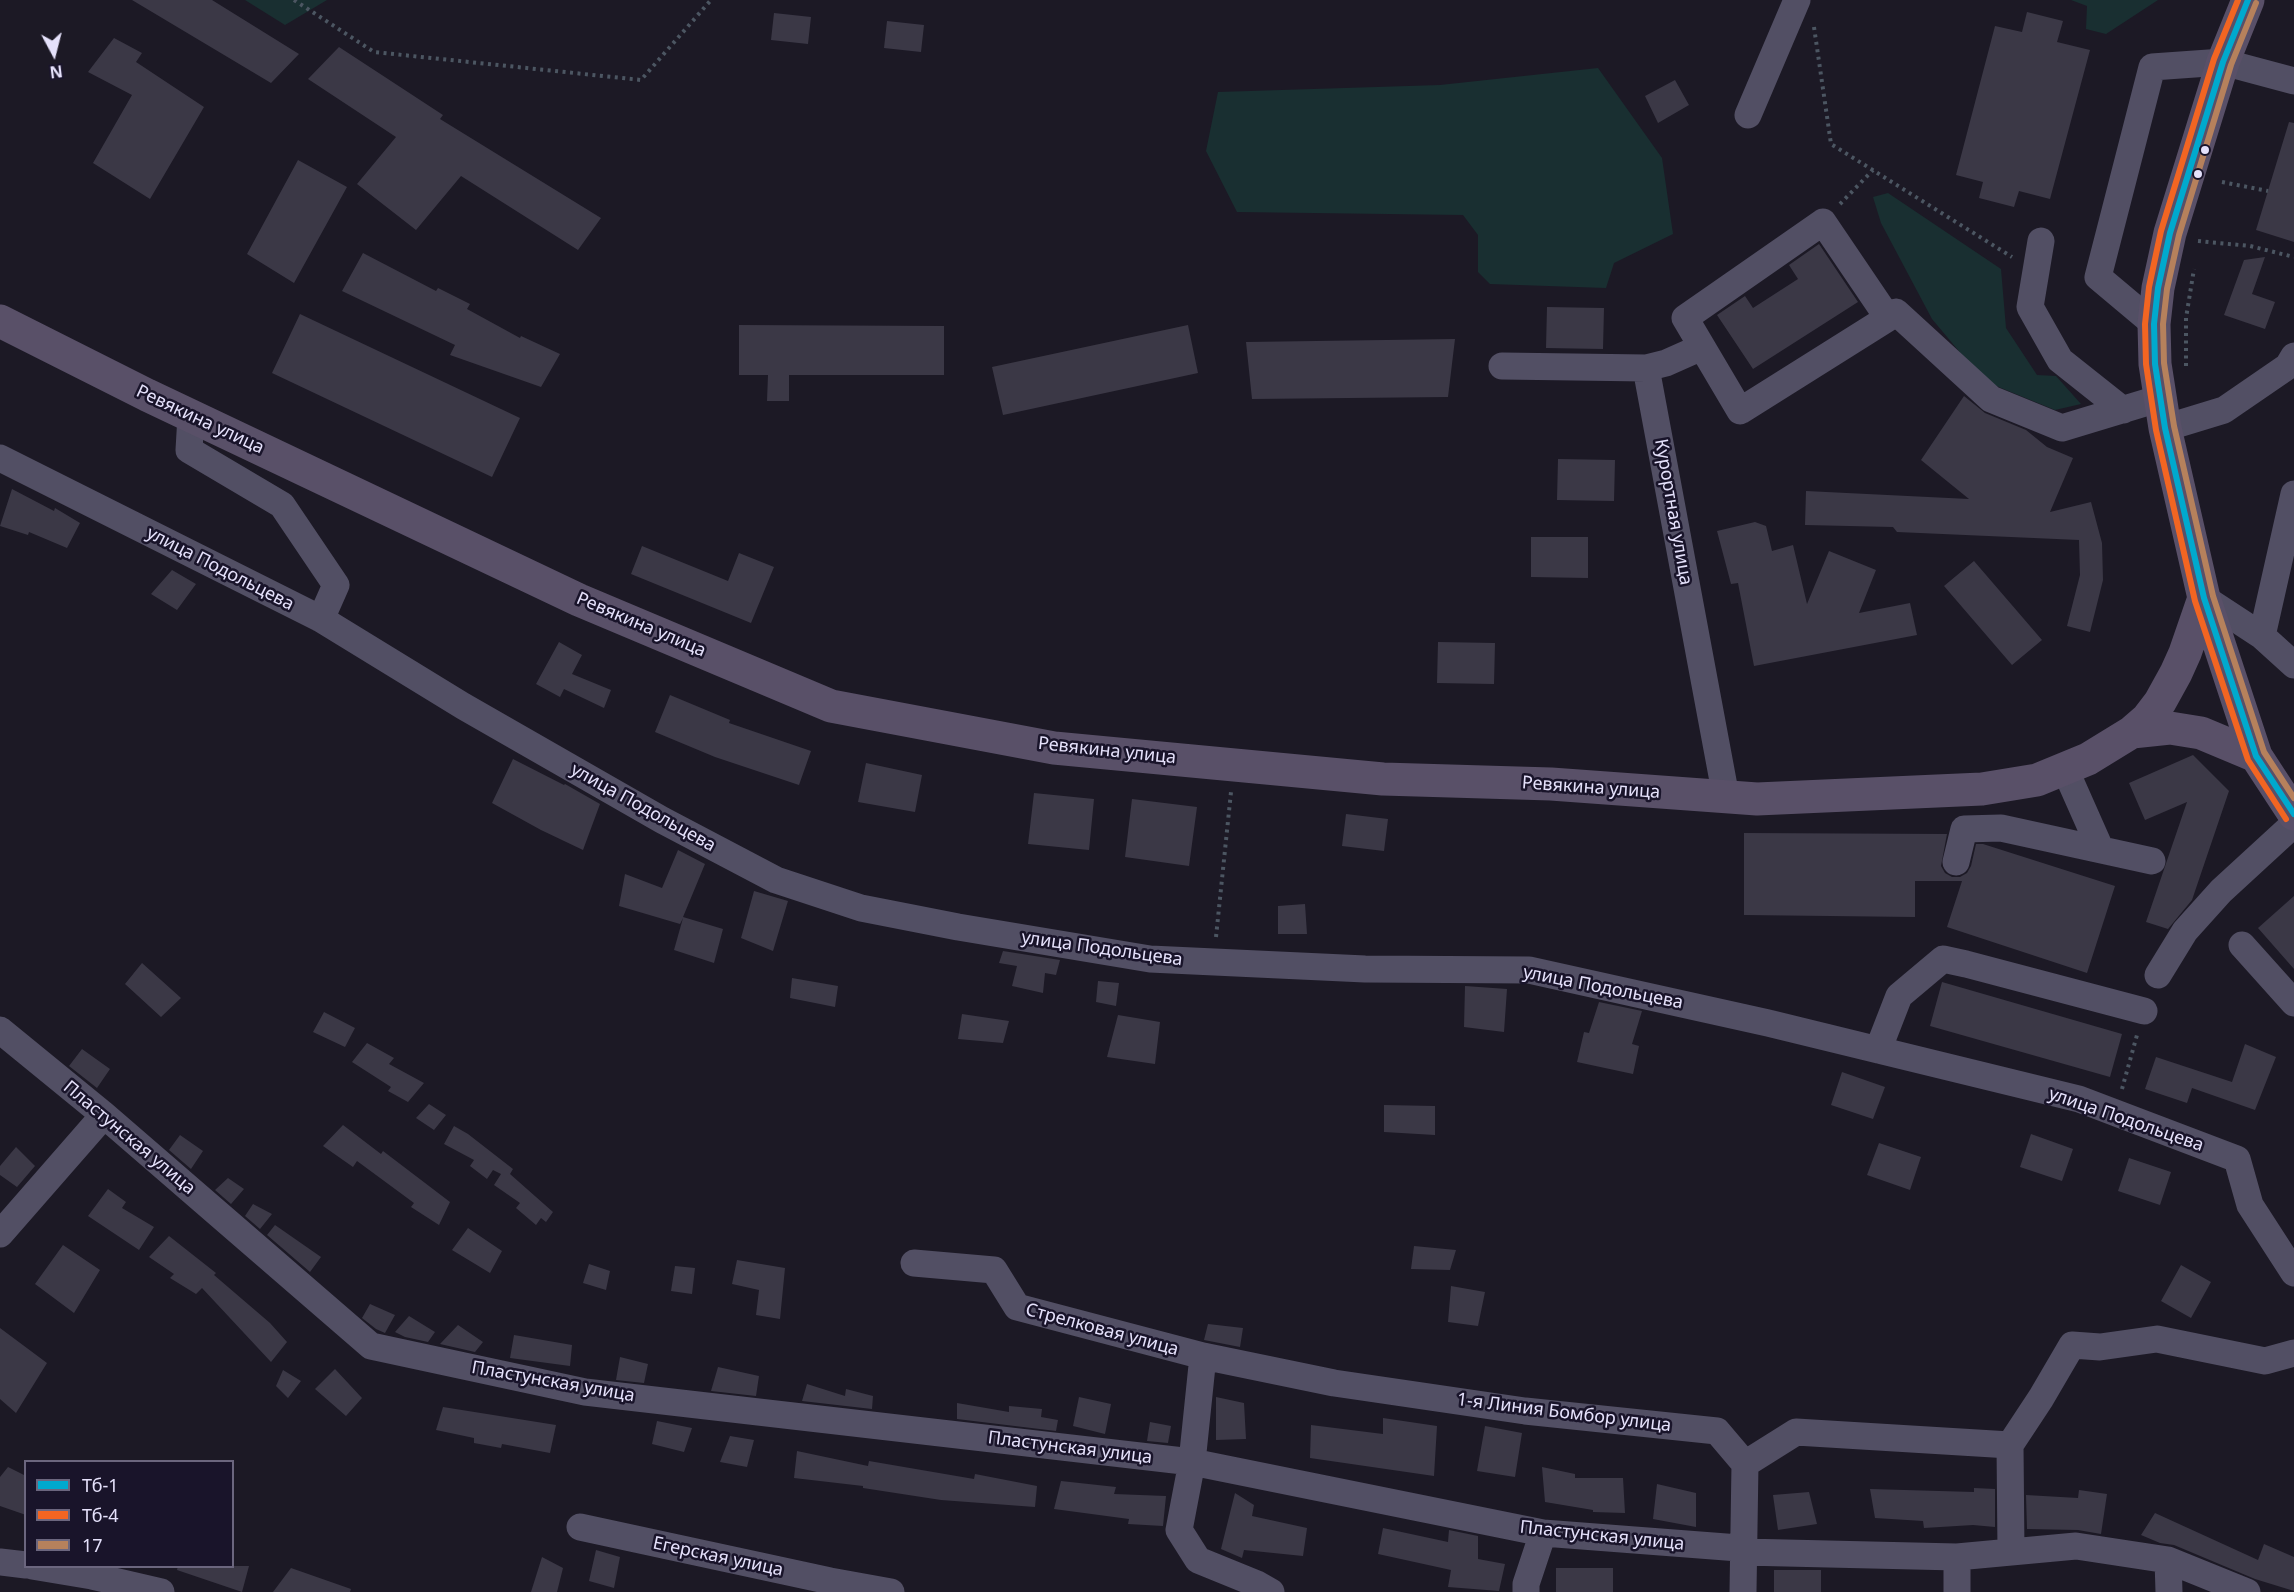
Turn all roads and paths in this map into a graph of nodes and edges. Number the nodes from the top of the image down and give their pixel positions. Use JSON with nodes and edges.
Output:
{"nodes":[{"id":1,"x":294,"y":0,"type":"edge"},
{"id":2,"x":711,"y":0,"type":"edge"},
{"id":3,"x":1797,"y":0,"type":"edge"},
{"id":4,"x":2248,"y":0,"type":"edge"},
{"id":5,"x":1813,"y":22,"type":"dead end"},
{"id":6,"x":2223,"y":62,"type":"junction"},
{"id":7,"x":2294,"y":81,"type":"edge"},
{"id":8,"x":1748,"y":115,"type":"dead end"},
{"id":9,"x":1872,"y":170,"type":"junction"},
{"id":10,"x":2222,"y":182,"type":"dead end"},
{"id":11,"x":2268,"y":192,"type":"dead end"},
{"id":12,"x":1850,"y":193,"type":"dead end"},
{"id":13,"x":2041,"y":241,"type":"dead end"},
{"id":14,"x":2197,"y":251,"type":"dead end"},
{"id":15,"x":2294,"y":257,"type":"edge"},
{"id":16,"x":2016,"y":260,"type":"dead end"},
{"id":17,"x":2195,"y":262,"type":"dead end"},
{"id":18,"x":1888,"y":318,"type":"junction"},
{"id":19,"x":0,"y":321,"type":"edge"},
{"id":20,"x":2154,"y":324,"type":"junction"},
{"id":21,"x":1702,"y":347,"type":"junction"},
{"id":22,"x":2294,"y":357,"type":"edge"},
{"id":23,"x":1502,"y":366,"type":"dead end"},
{"id":24,"x":1646,"y":368,"type":"junction"},
{"id":25,"x":2186,"y":375,"type":"dead end"},
{"id":26,"x":2123,"y":410,"type":"junction"},
{"id":27,"x":2163,"y":413,"type":"junction"},
{"id":28,"x":191,"y":416,"type":"junction"},
{"id":29,"x":0,"y":458,"type":"edge"},
{"id":30,"x":2294,"y":494,"type":"edge"},
{"id":31,"x":2204,"y":598,"type":"junction"},
{"id":32,"x":321,"y":619,"type":"junction"},
{"id":33,"x":2262,"y":636,"type":"junction"},
{"id":34,"x":2294,"y":665,"type":"edge"},
{"id":35,"x":2132,"y":732,"type":"junction"},
{"id":36,"x":2256,"y":756,"type":"junction"},
{"id":37,"x":2065,"y":769,"type":"junction"},
{"id":38,"x":1232,"y":788,"type":"dead end"},
{"id":39,"x":1726,"y":797,"type":"junction"},
{"id":40,"x":2294,"y":814,"type":"edge"},
{"id":41,"x":2294,"y":824,"type":"edge"},
{"id":42,"x":2100,"y":848,"type":"junction"},
{"id":43,"x":2152,"y":861,"type":"dead end"},
{"id":44,"x":1956,"y":862,"type":"dead end"},
{"id":45,"x":2242,"y":945,"type":"dead end"},
{"id":46,"x":1213,"y":962,"type":"junction"},
{"id":47,"x":2158,"y":975,"type":"dead end"},
{"id":48,"x":2294,"y":1003,"type":"edge"},
{"id":49,"x":2144,"y":1011,"type":"joint"},
{"id":50,"x":0,"y":1030,"type":"edge"},
{"id":51,"x":1878,"y":1050,"type":"junction"},
{"id":52,"x":2115,"y":1113,"type":"junction"},
{"id":53,"x":104,"y":1116,"type":"junction"},
{"id":54,"x":0,"y":1234,"type":"edge"},
{"id":55,"x":914,"y":1263,"type":"dead end"},
{"id":56,"x":2294,"y":1273,"type":"edge"},
{"id":57,"x":2294,"y":1353,"type":"edge"},
{"id":58,"x":1203,"y":1356,"type":"junction"},
{"id":59,"x":2010,"y":1445,"type":"junction"},
{"id":60,"x":1192,"y":1462,"type":"junction"},
{"id":61,"x":1745,"y":1464,"type":"junction"},
{"id":62,"x":580,"y":1527,"type":"dead end"},
{"id":63,"x":1543,"y":1533,"type":"junction"},
{"id":64,"x":1743,"y":1552,"type":"junction"},
{"id":65,"x":2011,"y":1552,"type":"junction"},
{"id":66,"x":1957,"y":1557,"type":"junction"},
{"id":67,"x":2168,"y":1560,"type":"junction"},
{"id":68,"x":0,"y":1562,"type":"edge"},
{"id":69,"x":24,"y":1566,"type":"edge"},
{"id":70,"x":44,"y":1568,"type":"edge"},
{"id":71,"x":161,"y":1592,"type":"edge"},
{"id":72,"x":891,"y":1592,"type":"edge"},
{"id":73,"x":1270,"y":1592,"type":"edge"},
{"id":74,"x":1526,"y":1592,"type":"edge"},
{"id":75,"x":1743,"y":1592,"type":"edge"},
{"id":76,"x":1957,"y":1592,"type":"edge"},
{"id":77,"x":2169,"y":1592,"type":"edge"},
{"id":78,"x":2247,"y":1592,"type":"edge"}],
"edges":[{"from":1,"to":2,"type":"path"},
{"from":3,"to":8,"type":"street"},
{"from":4,"to":6,"type":"main road"},
{"from":5,"to":9,"type":"path"},
{"from":6,"to":7,"type":"street"},
{"from":6,"to":20,"type":"main road"},
{"from":6,"to":20,"type":"street"},
{"from":9,"to":12,"type":"path"},
{"from":9,"to":16,"type":"path"},
{"from":10,"to":11,"type":"path"},
{"from":13,"to":26,"type":"street"},
{"from":14,"to":15,"type":"path"},
{"from":17,"to":25,"type":"path"},
{"from":18,"to":21,"type":"street"},
{"from":18,"to":21,"type":"street"},
{"from":18,"to":26,"type":"street"},
{"from":19,"to":28,"type":"main road","name":"Ревякина улица"},
{"from":20,"to":27,"type":"main road"},
{"from":21,"to":24,"type":"street"},
{"from":22,"to":27,"type":"street"},
{"from":23,"to":24,"type":"street"},
{"from":24,"to":39,"type":"street","name":"Курортная улица"},
{"from":26,"to":27,"type":"street"},
{"from":27,"to":31,"type":"main road"},
{"from":28,"to":32,"type":"street"},
{"from":28,"to":39,"type":"main road","name":"Ревякина улица"},
{"from":29,"to":32,"type":"street","name":"улица Подольцева"},
{"from":30,"to":33,"type":"street"},
{"from":31,"to":33,"type":"street"},
{"from":31,"to":35,"type":"main road","name":"Ревякина улица"},
{"from":31,"to":36,"type":"main road"},
{"from":32,"to":46,"type":"street","name":"улица Подольцева"},
{"from":33,"to":34,"type":"street"},
{"from":35,"to":36,"type":"main road"},
{"from":35,"to":37,"type":"main road","name":"Ревякина улица"},
{"from":36,"to":40,"type":"main road"},
{"from":37,"to":39,"type":"main road","name":"Ревякина улица"},
{"from":37,"to":42,"type":"street"},
{"from":38,"to":46,"type":"path"},
{"from":41,"to":47,"type":"street"},
{"from":42,"to":43,"type":"street"},
{"from":42,"to":44,"type":"street"},
{"from":45,"to":48,"type":"street"},
{"from":46,"to":51,"type":"street","name":"улица Подольцева"},
{"from":49,"to":51,"type":"street"},
{"from":49,"to":52,"type":"path"},
{"from":50,"to":53,"type":"street","name":"Пластунская улица"},
{"from":51,"to":52,"type":"street","name":"улица Подольцева"},
{"from":52,"to":56,"type":"street","name":"улица Подольцева"},
{"from":53,"to":54,"type":"street"},
{"from":53,"to":60,"type":"street","name":"Пластунская улица"},
{"from":55,"to":58,"type":"street","name":"Стрелковая улица"},
{"from":57,"to":59,"type":"street"},
{"from":58,"to":60,"type":"street"},
{"from":58,"to":61,"type":"street","name":"1-я Линия Бомбор улица"},
{"from":59,"to":61,"type":"street"},
{"from":59,"to":65,"type":"street"},
{"from":60,"to":63,"type":"street","name":"Пластунская улица"},
{"from":60,"to":73,"type":"street"},
{"from":61,"to":64,"type":"street"},
{"from":62,"to":72,"type":"street","name":"Егерская улица"},
{"from":63,"to":64,"type":"street","name":"Пластунская улица"},
{"from":63,"to":74,"type":"street"},
{"from":64,"to":66,"type":"street","name":"Пластунская улица"},
{"from":64,"to":75,"type":"street"},
{"from":65,"to":66,"type":"street","name":"Пластунская улица"},
{"from":65,"to":67,"type":"street","name":"Пластунская улица"},
{"from":66,"to":76,"type":"street"},
{"from":67,"to":77,"type":"street"},
{"from":67,"to":78,"type":"street","name":"Пластунская улица"},
{"from":68,"to":69,"type":"street"},
{"from":70,"to":71,"type":"street"}]}
